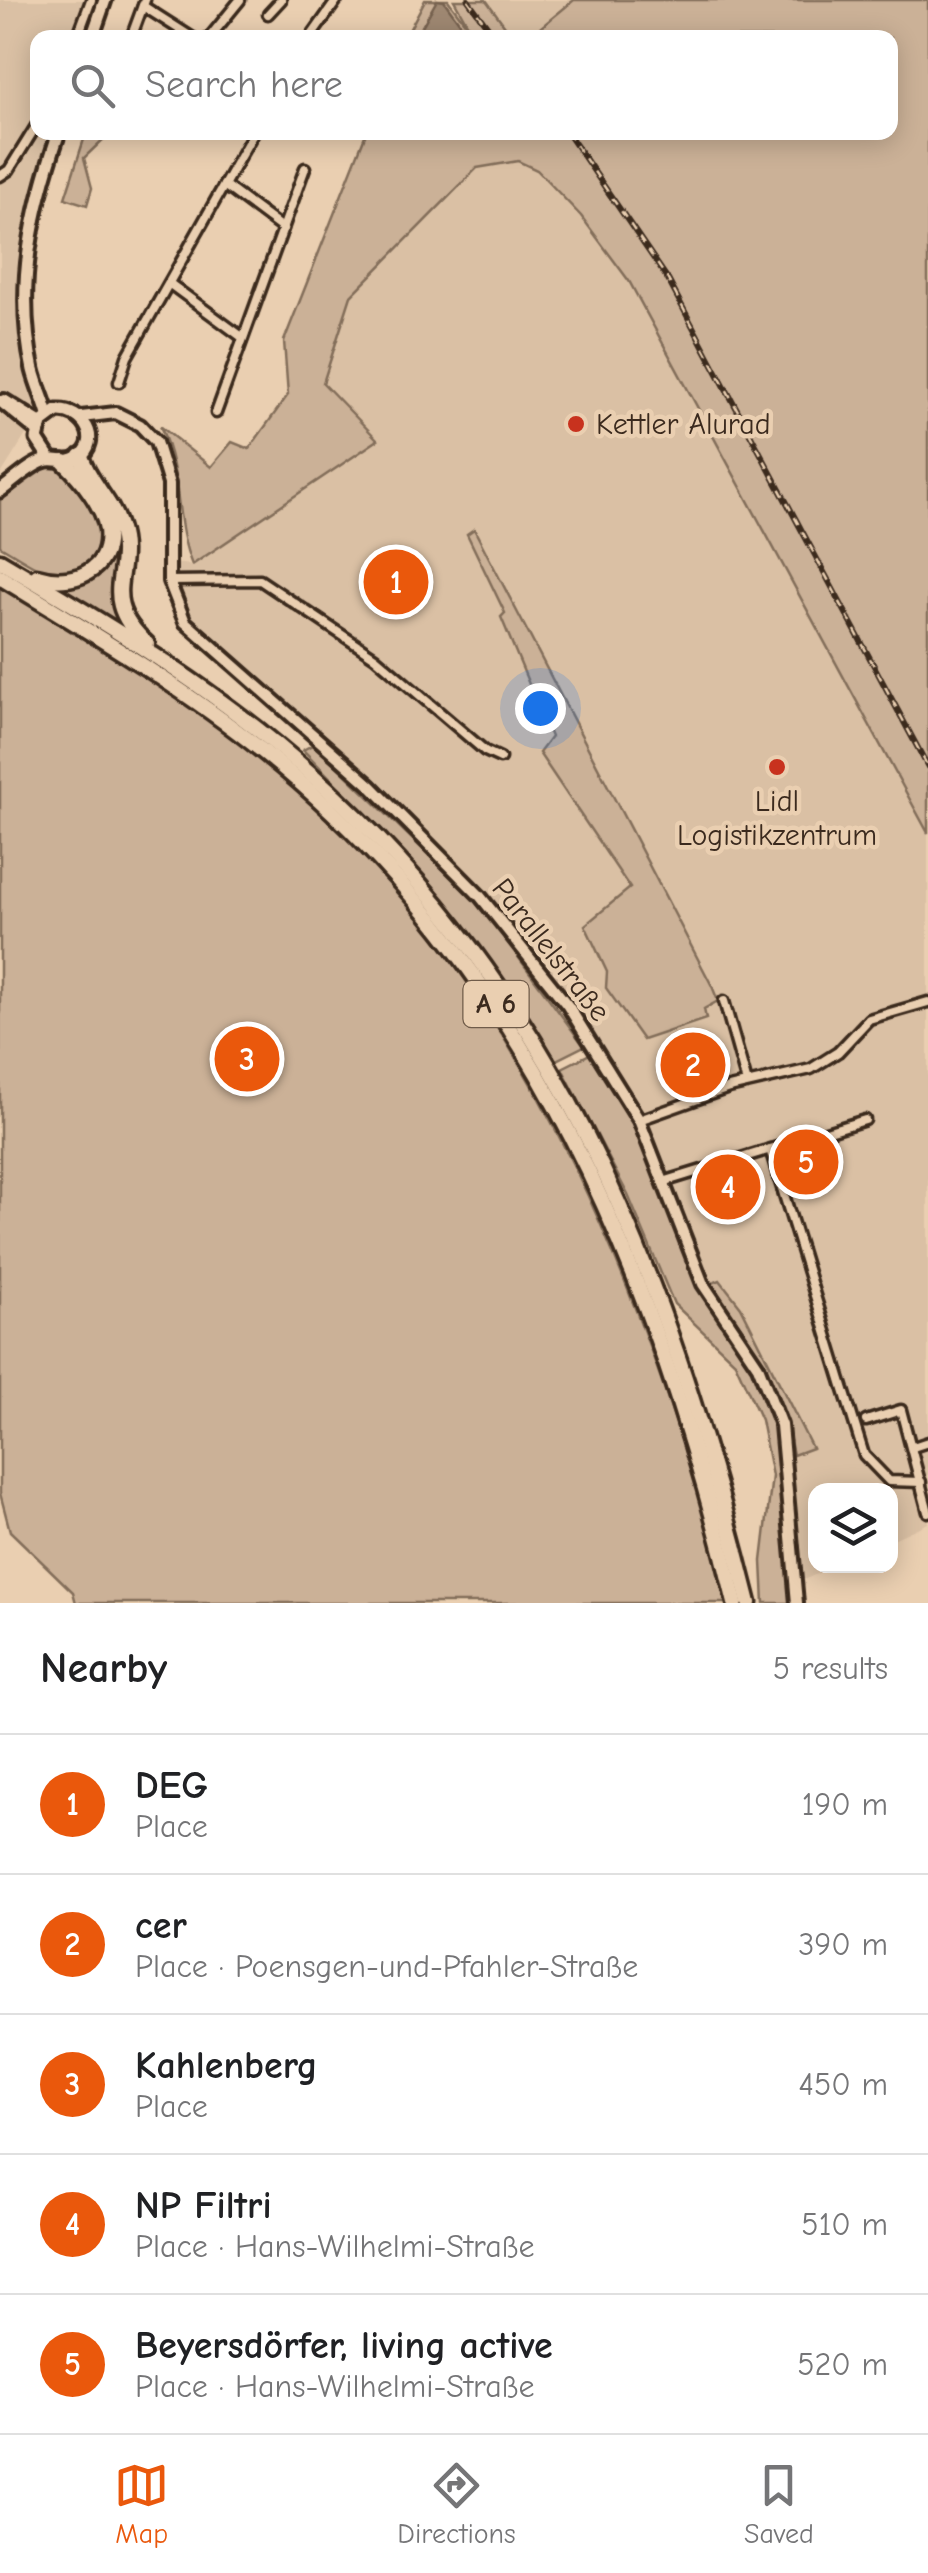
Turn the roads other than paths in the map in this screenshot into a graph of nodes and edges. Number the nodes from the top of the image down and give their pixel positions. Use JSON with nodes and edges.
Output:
{"nodes":[{"id":1,"x":240,"y":0,"type":"edge"},
{"id":2,"x":281,"y":0,"type":"edge"},
{"id":3,"x":337,"y":0,"type":"edge"},
{"id":4,"x":144,"y":3,"type":"edge"},
{"id":5,"x":100,"y":6,"type":"edge"},
{"id":6,"x":268,"y":14,"type":"dead end"},
{"id":7,"x":83,"y":30,"type":"edge"},
{"id":8,"x":134,"y":30,"type":"edge"},
{"id":9,"x":181,"y":30,"type":"edge"},
{"id":10,"x":216,"y":30,"type":"edge"},
{"id":11,"x":316,"y":30,"type":"edge"},
{"id":12,"x":30,"y":137,"type":"edge"},
{"id":13,"x":60,"y":140,"type":"edge"},
{"id":14,"x":249,"y":140,"type":"edge"},
{"id":15,"x":305,"y":168,"type":"dead end"},
{"id":16,"x":0,"y":176,"type":"edge"},
{"id":17,"x":224,"y":185,"type":"junction"},
{"id":18,"x":283,"y":230,"type":"junction"},
{"id":19,"x":170,"y":284,"type":"junction"},
{"id":20,"x":242,"y":337,"type":"junction"},
{"id":21,"x":31,"y":354,"type":"junction"},
{"id":22,"x":120,"y":382,"type":"dead end"},
{"id":23,"x":0,"y":400,"type":"edge"},
{"id":24,"x":62,"y":410,"type":"junction"},
{"id":25,"x":216,"y":413,"type":"dead end"},
{"id":26,"x":42,"y":423,"type":"junction"},
{"id":27,"x":84,"y":423,"type":"junction"},
{"id":28,"x":39,"y":447,"type":"junction"},
{"id":29,"x":81,"y":456,"type":"junction"},
{"id":30,"x":57,"y":461,"type":"junction"},
{"id":31,"x":0,"y":490,"type":"edge"},
{"id":32,"x":0,"y":560,"type":"edge"},
{"id":33,"x":0,"y":577,"type":"edge"},
{"id":34,"x":169,"y":581,"type":"junction"},
{"id":35,"x":174,"y":668,"type":"junction"},
{"id":36,"x":500,"y":758,"type":"dead end"},
{"id":37,"x":724,"y":1001,"type":"dead end"},
{"id":38,"x":928,"y":1002,"type":"edge"},
{"id":39,"x":747,"y":1084,"type":"junction"},
{"id":40,"x":639,"y":1120,"type":"junction"},
{"id":41,"x":865,"y":1120,"type":"dead end"},
{"id":42,"x":770,"y":1150,"type":"junction"},
{"id":43,"x":663,"y":1182,"type":"junction"},
{"id":44,"x":866,"y":1421,"type":"dead end"},
{"id":45,"x":928,"y":1442,"type":"edge"},
{"id":46,"x":913,"y":1448,"type":"junction"},
{"id":47,"x":920,"y":1482,"type":"junction"},
{"id":48,"x":928,"y":1512,"type":"edge"},
{"id":49,"x":735,"y":1603,"type":"edge"},
{"id":50,"x":748,"y":1603,"type":"edge"},
{"id":51,"x":797,"y":1603,"type":"edge"}],
"edges":[{"from":1,"to":10,"type":"street"},
{"from":2,"to":6,"type":"street"},
{"from":3,"to":11,"type":"street"},
{"from":4,"to":8,"type":"street"},
{"from":4,"to":9,"type":"street"},
{"from":5,"to":7,"type":"street"},
{"from":12,"to":16,"type":"street"},
{"from":13,"to":21,"type":"main road"},
{"from":14,"to":17,"type":"street"},
{"from":15,"to":18,"type":"street"},
{"from":17,"to":18,"type":"street"},
{"from":17,"to":19,"type":"street"},
{"from":18,"to":20,"type":"street"},
{"from":19,"to":20,"type":"street"},
{"from":19,"to":22,"type":"street"},
{"from":20,"to":25,"type":"street"},
{"from":21,"to":24,"type":"main road"},
{"from":21,"to":26,"type":"main road"},
{"from":23,"to":26,"type":"street"},
{"from":24,"to":26,"type":"main road"},
{"from":24,"to":27,"type":"main road"},
{"from":26,"to":28,"type":"main road"},
{"from":27,"to":29,"type":"main road"},
{"from":27,"to":34,"type":"street","name":"Parallelstraße"},
{"from":28,"to":30,"type":"main road"},
{"from":28,"to":31,"type":"main road"},
{"from":29,"to":30,"type":"main road"},
{"from":29,"to":35,"type":"highway"},
{"from":30,"to":31,"type":"main road"},
{"from":30,"to":32,"type":"highway"},
{"from":32,"to":35,"type":"highway","number":"A 6"},
{"from":33,"to":49,"type":"highway","number":"A 6"},
{"from":34,"to":36,"type":"street"},
{"from":34,"to":40,"type":"street","name":"Parallelstraße"},
{"from":35,"to":50,"type":"highway","number":"A 6"},
{"from":37,"to":39,"type":"street"},
{"from":38,"to":39,"type":"street"},
{"from":39,"to":40,"type":"street"},
{"from":40,"to":43,"type":"street","name":"Parallelstraße"},
{"from":41,"to":42,"type":"street"},
{"from":42,"to":43,"type":"street"},
{"from":42,"to":47,"type":"street"},
{"from":43,"to":51,"type":"street","name":"Parallelstraße"},
{"from":44,"to":46,"type":"street"},
{"from":45,"to":46,"type":"street"},
{"from":46,"to":47,"type":"street"},
{"from":47,"to":48,"type":"street"}]}
